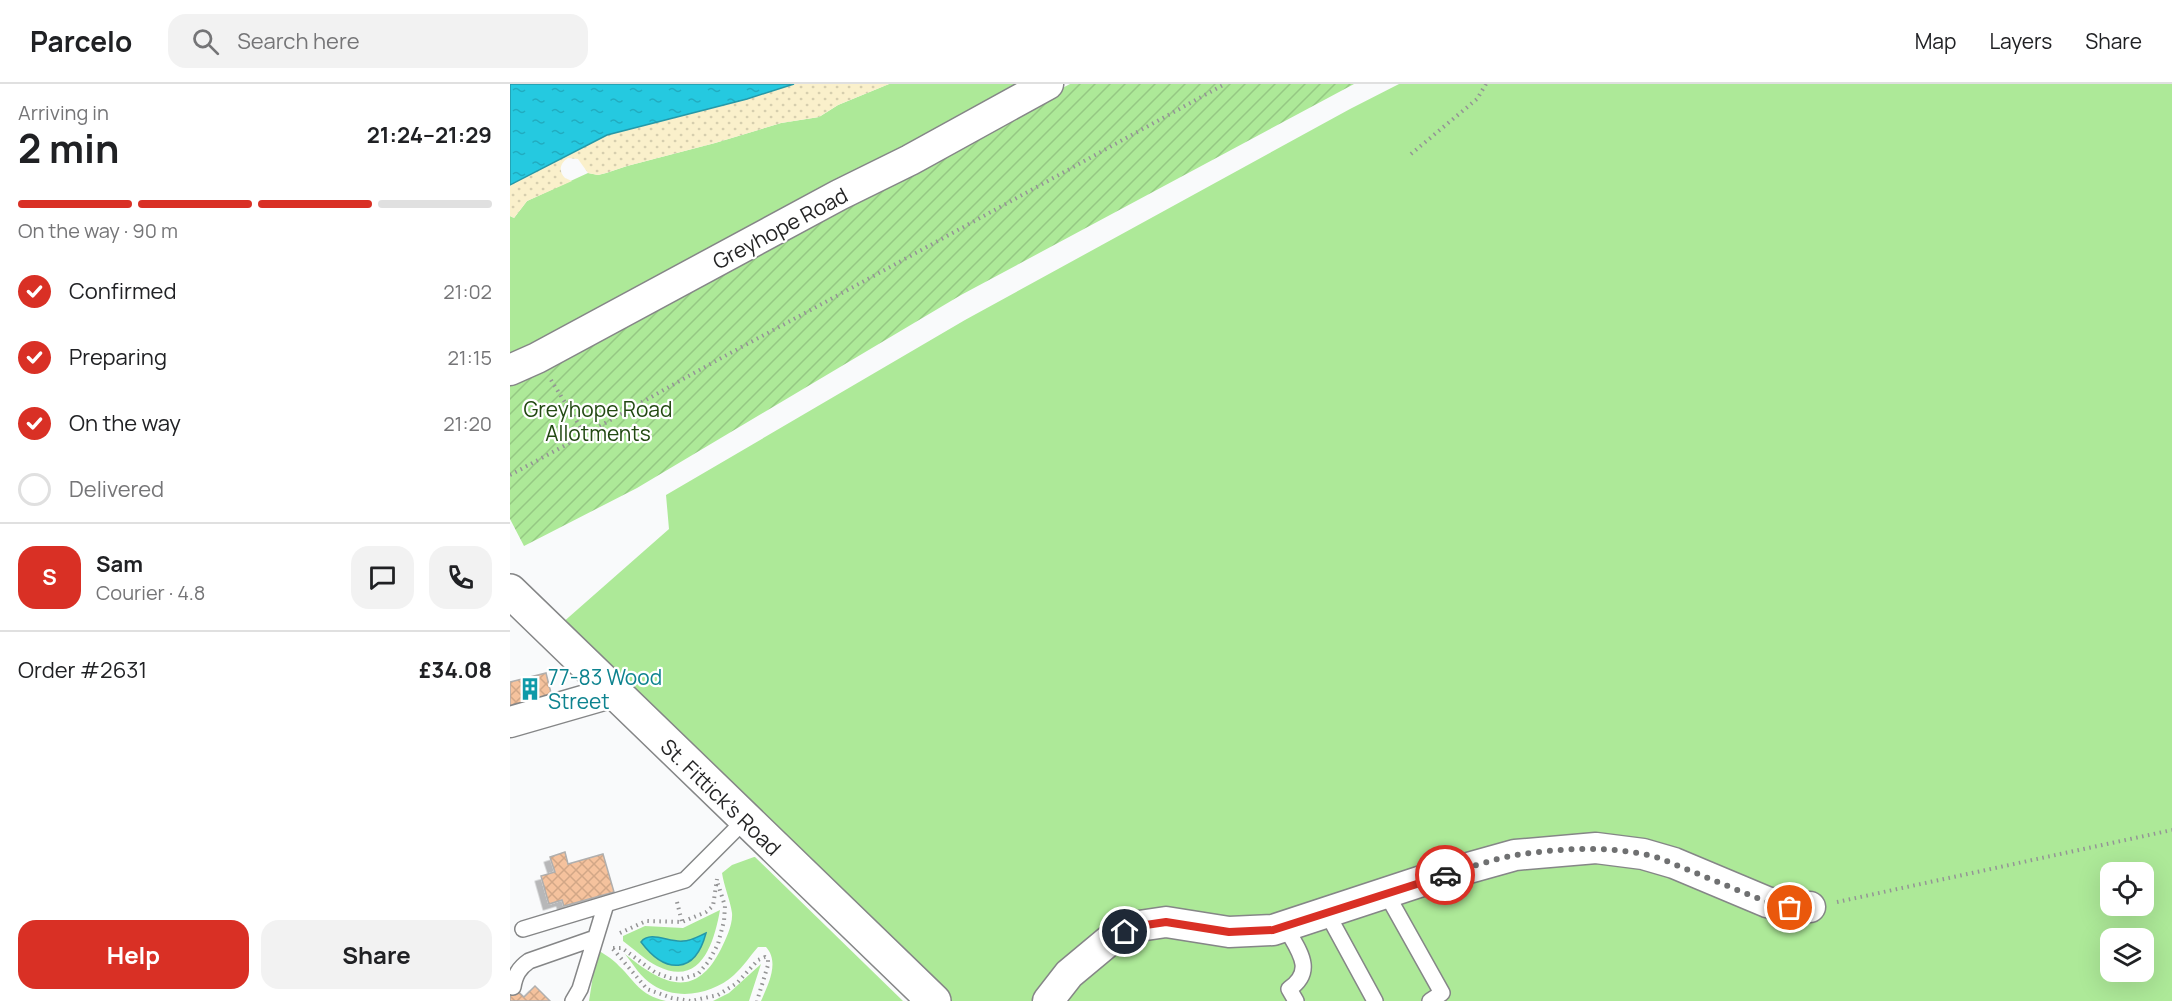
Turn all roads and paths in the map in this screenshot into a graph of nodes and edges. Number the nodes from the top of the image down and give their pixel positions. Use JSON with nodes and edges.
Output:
{"nodes":[{"id":1,"x":1048,"y":84,"type":"edge"},
{"id":2,"x":1225,"y":84,"type":"edge"},
{"id":3,"x":1486,"y":84,"type":"edge"},
{"id":4,"x":1411,"y":154,"type":"dead end"},
{"id":5,"x":537,"y":358,"type":"junction"},
{"id":6,"x":510,"y":370,"type":"edge"},
{"id":7,"x":586,"y":436,"type":"junction"},
{"id":8,"x":510,"y":475,"type":"edge"},
{"id":9,"x":510,"y":591,"type":"edge"},
{"id":10,"x":614,"y":692,"type":"junction"},
{"id":11,"x":510,"y":722,"type":"edge"},
{"id":12,"x":745,"y":820,"type":"junction"},
{"id":13,"x":2172,"y":830,"type":"edge"},
{"id":14,"x":1386,"y":893,"type":"junction"},
{"id":15,"x":606,"y":904,"type":"junction"},
{"id":16,"x":1810,"y":908,"type":"joint"},
{"id":17,"x":1327,"y":913,"type":"junction"},
{"id":18,"x":1285,"y":927,"type":"junction"},
{"id":19,"x":523,"y":929,"type":"dead end"},
{"id":20,"x":617,"y":934,"type":"dead end"},
{"id":21,"x":596,"y":938,"type":"junction"},
{"id":22,"x":612,"y":940,"type":"dead end"},
{"id":23,"x":612,"y":948,"type":"junction"},
{"id":24,"x":513,"y":987,"type":"dead end"},
{"id":25,"x":573,"y":1001,"type":"edge"},
{"id":26,"x":757,"y":1001,"type":"edge"},
{"id":27,"x":934,"y":1001,"type":"edge"},
{"id":28,"x":1048,"y":1001,"type":"edge"},
{"id":29,"x":1296,"y":1001,"type":"edge"},
{"id":30,"x":1375,"y":1001,"type":"edge"},
{"id":31,"x":1430,"y":1001,"type":"edge"}],
"edges":[{"from":1,"to":5,"type":"street","name":"Greyhope Road"},
{"from":2,"to":7,"type":"path"},
{"from":3,"to":4,"type":"path"},
{"from":5,"to":6,"type":"street","name":"Greyhope Road"},
{"from":5,"to":7,"type":"path"},
{"from":7,"to":8,"type":"path"},
{"from":9,"to":10,"type":"street","name":"St. Fittick's Road"},
{"from":10,"to":11,"type":"street"},
{"from":10,"to":12,"type":"street","name":"St. Fittick's Road"},
{"from":12,"to":15,"type":"lane"},
{"from":12,"to":27,"type":"street","name":"St. Fittick's Road"},
{"from":13,"to":16,"type":"path"},
{"from":14,"to":16,"type":"street"},
{"from":14,"to":17,"type":"street"},
{"from":14,"to":31,"type":"lane"},
{"from":15,"to":19,"type":"lane"},
{"from":15,"to":21,"type":"lane"},
{"from":17,"to":18,"type":"street"},
{"from":17,"to":30,"type":"lane"},
{"from":18,"to":28,"type":"street"},
{"from":18,"to":29,"type":"lane"},
{"from":20,"to":23,"type":"path"},
{"from":21,"to":24,"type":"lane"},
{"from":21,"to":25,"type":"lane"},
{"from":22,"to":23,"type":"path"},
{"from":23,"to":26,"type":"path"}]}
